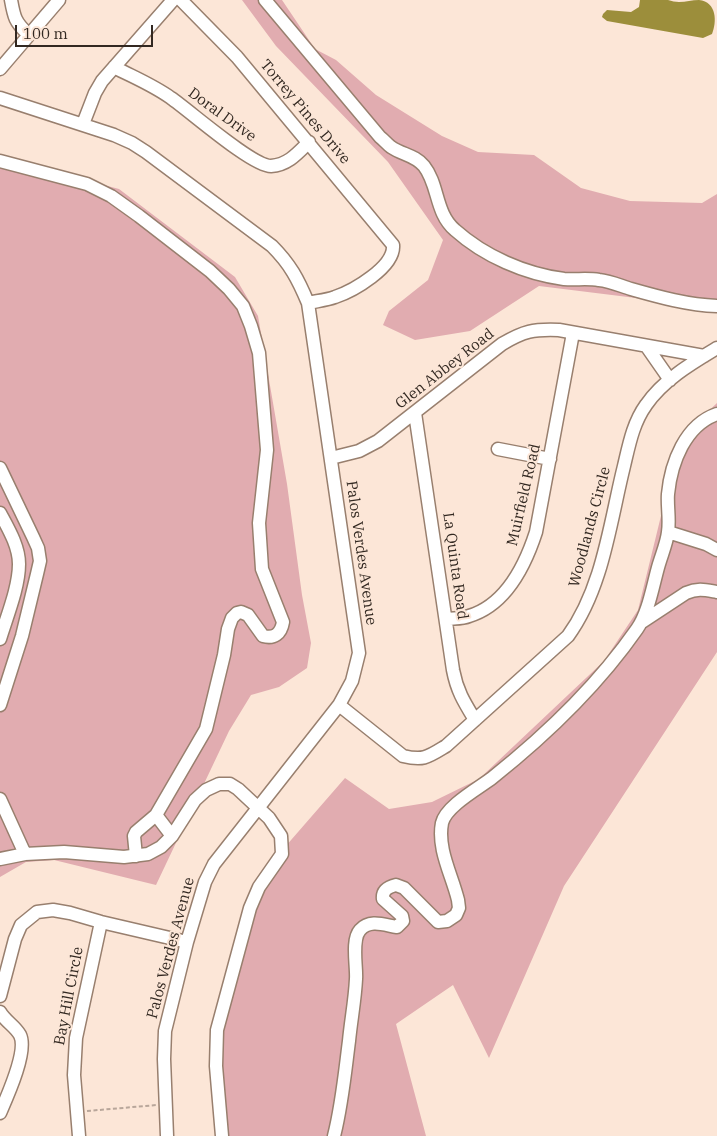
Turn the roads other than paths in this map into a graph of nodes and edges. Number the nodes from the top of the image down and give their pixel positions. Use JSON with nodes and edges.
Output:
{"nodes":[{"id":1,"x":12,"y":0,"type":"edge"},
{"id":2,"x":59,"y":0,"type":"edge"},
{"id":3,"x":173,"y":0,"type":"edge"},
{"id":4,"x":181,"y":0,"type":"edge"},
{"id":5,"x":265,"y":0,"type":"edge"},
{"id":6,"x":28,"y":34,"type":"junction"},
{"id":7,"x":114,"y":67,"type":"junction"},
{"id":8,"x":0,"y":69,"type":"edge"},
{"id":9,"x":0,"y":98,"type":"edge"},
{"id":10,"x":84,"y":124,"type":"junction"},
{"id":11,"x":309,"y":142,"type":"junction"},
{"id":12,"x":0,"y":160,"type":"edge"},
{"id":13,"x":308,"y":303,"type":"junction"},
{"id":14,"x":717,"y":306,"type":"edge"},
{"id":15,"x":573,"y":333,"type":"junction"},
{"id":16,"x":647,"y":347,"type":"junction"},
{"id":17,"x":717,"y":348,"type":"edge"},
{"id":18,"x":704,"y":356,"type":"junction"},
{"id":19,"x":670,"y":380,"type":"junction"},
{"id":20,"x":415,"y":412,"type":"junction"},
{"id":21,"x":717,"y":414,"type":"edge"},
{"id":22,"x":498,"y":449,"type":"dead end"},
{"id":23,"x":331,"y":458,"type":"junction"},
{"id":24,"x":550,"y":459,"type":"junction"},
{"id":25,"x":0,"y":468,"type":"edge"},
{"id":26,"x":0,"y":513,"type":"edge"},
{"id":27,"x":668,"y":532,"type":"junction"},
{"id":28,"x":717,"y":550,"type":"edge"},
{"id":29,"x":717,"y":592,"type":"edge"},
{"id":30,"x":446,"y":619,"type":"junction"},
{"id":31,"x":642,"y":622,"type":"junction"},
{"id":32,"x":0,"y":639,"type":"edge"},
{"id":33,"x":0,"y":705,"type":"edge"},
{"id":34,"x":339,"y":705,"type":"junction"},
{"id":35,"x":475,"y":720,"type":"junction"},
{"id":36,"x":0,"y":799,"type":"edge"},
{"id":37,"x":258,"y":809,"type":"junction"},
{"id":38,"x":156,"y":815,"type":"junction"},
{"id":39,"x":172,"y":836,"type":"junction"},
{"id":40,"x":25,"y":854,"type":"junction"},
{"id":41,"x":136,"y":856,"type":"junction"},
{"id":42,"x":0,"y":859,"type":"edge"},
{"id":43,"x":101,"y":922,"type":"junction"},
{"id":44,"x":187,"y":942,"type":"junction"},
{"id":45,"x":0,"y":996,"type":"edge"},
{"id":46,"x":0,"y":1012,"type":"edge"},
{"id":47,"x":0,"y":1113,"type":"edge"},
{"id":48,"x":79,"y":1136,"type":"edge"},
{"id":49,"x":167,"y":1136,"type":"edge"},
{"id":50,"x":222,"y":1136,"type":"edge"},
{"id":51,"x":334,"y":1136,"type":"edge"}],
"edges":[{"from":1,"to":6,"type":"street"},
{"from":2,"to":6,"type":"street"},
{"from":3,"to":7,"type":"street"},
{"from":4,"to":11,"type":"street","name":"Torrey Pines Drive"},
{"from":5,"to":14,"type":"street"},
{"from":6,"to":8,"type":"street"},
{"from":7,"to":10,"type":"street"},
{"from":7,"to":11,"type":"street","name":"Doral Drive"},
{"from":9,"to":10,"type":"street","name":"Palos Verdes Avenue"},
{"from":10,"to":13,"type":"street","name":"Palos Verdes Avenue"},
{"from":11,"to":13,"type":"street","name":"Torrey Pines Drive"},
{"from":12,"to":38,"type":"street"},
{"from":13,"to":23,"type":"street","name":"Palos Verdes Avenue"},
{"from":15,"to":16,"type":"street","name":"Glen Abbey Road"},
{"from":15,"to":20,"type":"street","name":"Glen Abbey Road"},
{"from":15,"to":24,"type":"street","name":"Muirfield Road"},
{"from":16,"to":18,"type":"street","name":"Glen Abbey Road"},
{"from":16,"to":19,"type":"street"},
{"from":17,"to":18,"type":"street","name":"Woodlands Circle"},
{"from":18,"to":19,"type":"street","name":"Woodlands Circle"},
{"from":19,"to":35,"type":"street","name":"Woodlands Circle"},
{"from":20,"to":23,"type":"street","name":"Glen Abbey Road"},
{"from":20,"to":30,"type":"street","name":"La Quinta Road"},
{"from":21,"to":27,"type":"street"},
{"from":22,"to":24,"type":"street"},
{"from":23,"to":34,"type":"street","name":"Palos Verdes Avenue"},
{"from":24,"to":30,"type":"street","name":"Muirfield Road"},
{"from":25,"to":33,"type":"street"},
{"from":26,"to":32,"type":"street"},
{"from":27,"to":28,"type":"street"},
{"from":27,"to":31,"type":"street"},
{"from":29,"to":31,"type":"street"},
{"from":30,"to":35,"type":"street","name":"La Quinta Road"},
{"from":31,"to":51,"type":"street"},
{"from":34,"to":35,"type":"street","name":"Woodlands Circle"},
{"from":34,"to":37,"type":"street","name":"Palos Verdes Avenue"},
{"from":36,"to":40,"type":"street"},
{"from":37,"to":39,"type":"street"},
{"from":37,"to":44,"type":"street","name":"Palos Verdes Avenue"},
{"from":37,"to":50,"type":"street"},
{"from":38,"to":39,"type":"street"},
{"from":38,"to":41,"type":"street"},
{"from":39,"to":41,"type":"street"},
{"from":40,"to":41,"type":"street"},
{"from":40,"to":42,"type":"street"},
{"from":43,"to":44,"type":"street"},
{"from":43,"to":45,"type":"street"},
{"from":43,"to":48,"type":"street","name":"Bay Hill Circle"},
{"from":44,"to":49,"type":"street","name":"Palos Verdes Avenue"},
{"from":46,"to":47,"type":"street"}]}
